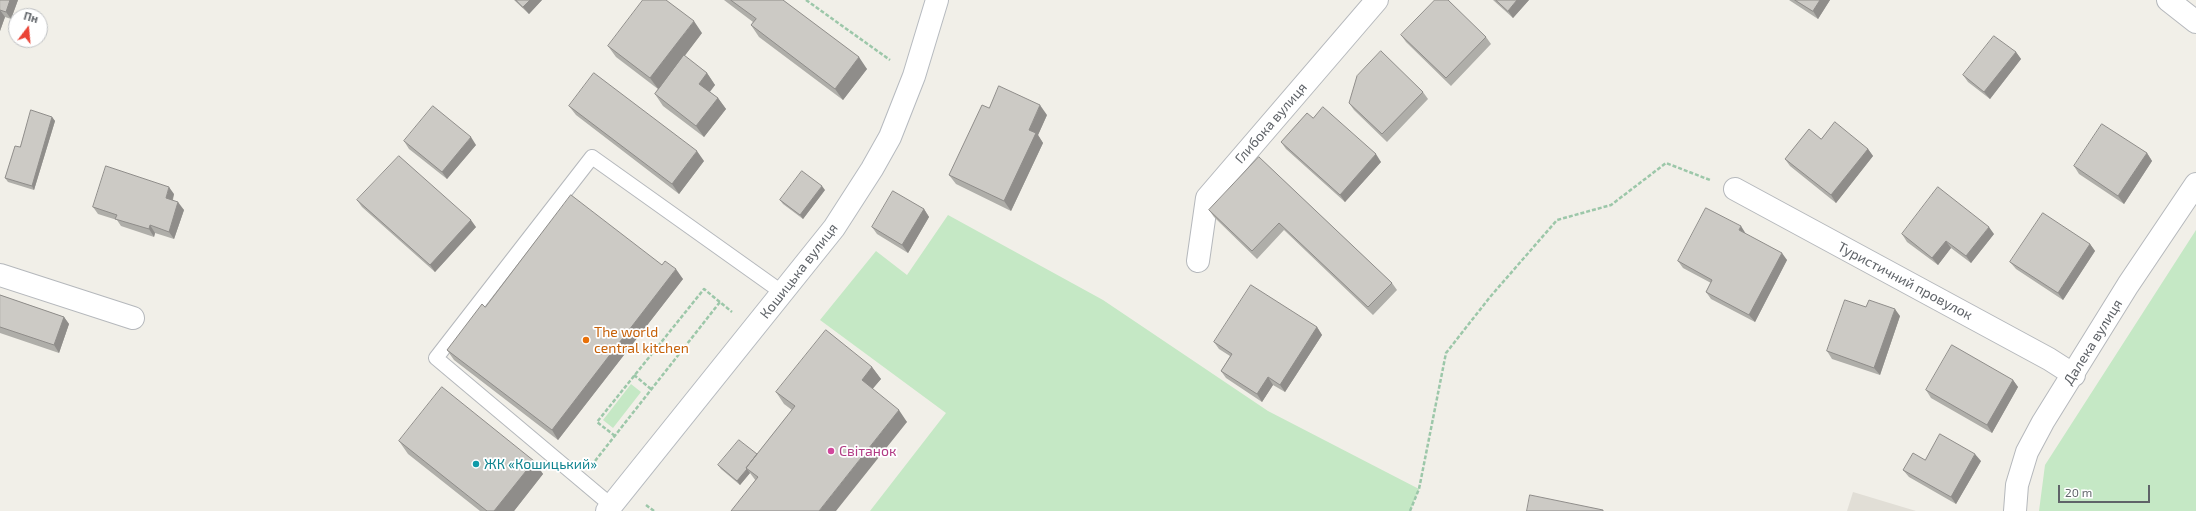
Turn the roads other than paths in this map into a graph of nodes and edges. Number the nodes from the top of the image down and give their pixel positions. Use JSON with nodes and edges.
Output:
{"nodes":[{"id":1,"x":936,"y":0,"type":"edge"},
{"id":2,"x":1377,"y":0,"type":"edge"},
{"id":3,"x":2168,"y":0,"type":"edge"},
{"id":4,"x":2196,"y":22,"type":"edge"},
{"id":5,"x":2196,"y":184,"type":"edge"},
{"id":6,"x":1735,"y":189,"type":"road end"},
{"id":7,"x":1198,"y":261,"type":"dead end"},
{"id":8,"x":0,"y":275,"type":"edge"},
{"id":9,"x":782,"y":294,"type":"junction"},
{"id":10,"x":133,"y":318,"type":"dead end"},
{"id":11,"x":2074,"y":375,"type":"junction"},
{"id":12,"x":609,"y":508,"type":"edge"},
{"id":13,"x":2015,"y":511,"type":"edge"}],
"edges":[{"from":1,"to":9,"type":"street","name":"Кошицька вулиця"},
{"from":2,"to":7,"type":"street","name":"Глибока вулиця"},
{"from":3,"to":4,"type":"street"},
{"from":5,"to":11,"type":"street","name":"Далека вулиця"},
{"from":6,"to":11,"type":"street","name":"Туристичний провулок"},
{"from":8,"to":10,"type":"street"},
{"from":9,"to":12,"type":"street","name":"Кошицька вулиця"},
{"from":9,"to":12,"type":"lane"},
{"from":11,"to":13,"type":"street","name":"Далека вулиця"}]}
